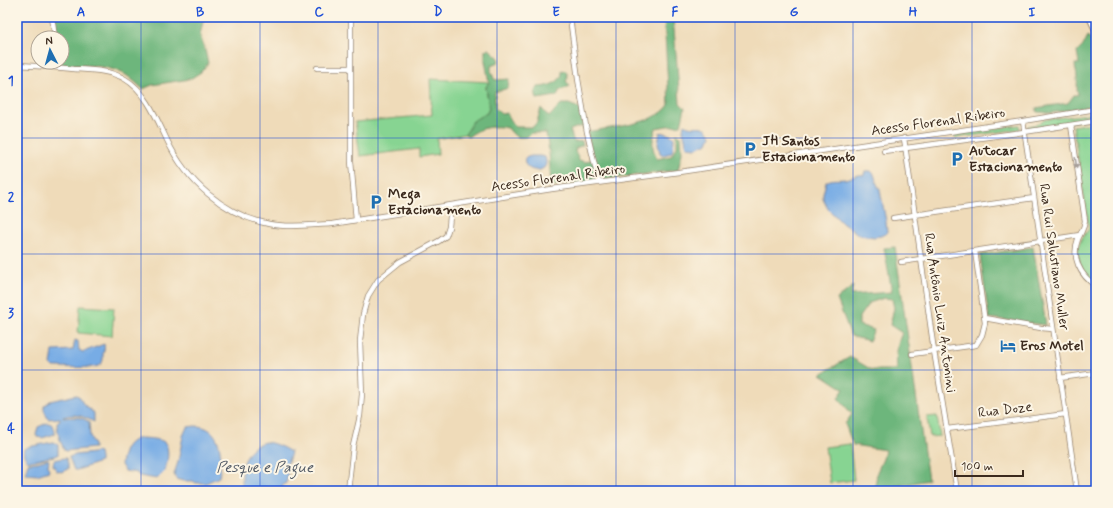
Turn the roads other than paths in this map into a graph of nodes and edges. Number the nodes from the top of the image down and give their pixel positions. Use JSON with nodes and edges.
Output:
{"nodes":[{"id":1,"x":52,"y":17,"type":"edge"},
{"id":2,"x":351,"y":17,"type":"edge"},
{"id":3,"x":570,"y":17,"type":"edge"},
{"id":4,"x":1090,"y":17,"type":"edge"},
{"id":5,"x":53,"y":30,"type":"edge"},
{"id":6,"x":1096,"y":30,"type":"edge"},
{"id":7,"x":17,"y":65,"type":"edge"},
{"id":8,"x":30,"y":65,"type":"edge"},
{"id":9,"x":70,"y":67,"type":"edge"},
{"id":10,"x":317,"y":68,"type":"dead end"},
{"id":11,"x":351,"y":68,"type":"junction"},
{"id":12,"x":1096,"y":109,"type":"edge"},
{"id":13,"x":1023,"y":121,"type":"junction"},
{"id":14,"x":1096,"y":121,"type":"edge"},
{"id":15,"x":1071,"y":125,"type":"junction"},
{"id":16,"x":1024,"y":132,"type":"junction"},
{"id":17,"x":904,"y":138,"type":"junction"},
{"id":18,"x":906,"y":148,"type":"junction"},
{"id":19,"x":884,"y":151,"type":"dead end"},
{"id":20,"x":599,"y":183,"type":"junction"},
{"id":21,"x":1034,"y":198,"type":"junction"},
{"id":22,"x":451,"y":205,"type":"junction"},
{"id":23,"x":915,"y":215,"type":"junction"},
{"id":24,"x":893,"y":218,"type":"dead end"},
{"id":25,"x":356,"y":220,"type":"junction"},
{"id":26,"x":1080,"y":235,"type":"junction"},
{"id":27,"x":1040,"y":241,"type":"junction"},
{"id":28,"x":975,"y":251,"type":"junction"},
{"id":29,"x":921,"y":259,"type":"junction"},
{"id":30,"x":901,"y":262,"type":"dead end"},
{"id":31,"x":1095,"y":285,"type":"edge"},
{"id":32,"x":1096,"y":303,"type":"edge"},
{"id":33,"x":984,"y":318,"type":"junction"},
{"id":34,"x":1053,"y":329,"type":"junction"},
{"id":35,"x":934,"y":351,"type":"junction"},
{"id":36,"x":912,"y":354,"type":"dead end"},
{"id":37,"x":1096,"y":373,"type":"edge"},
{"id":38,"x":1060,"y":378,"type":"junction"},
{"id":39,"x":1066,"y":414,"type":"junction"},
{"id":40,"x":947,"y":429,"type":"junction"},
{"id":41,"x":348,"y":491,"type":"edge"},
{"id":42,"x":957,"y":491,"type":"edge"},
{"id":43,"x":1077,"y":491,"type":"edge"}],
"edges":[{"from":1,"to":5,"type":"street"},
{"from":2,"to":11,"type":"street"},
{"from":3,"to":20,"type":"street"},
{"from":4,"to":6,"type":"highway"},
{"from":7,"to":8,"type":"street","name":"Acesso Florenal Ribeiro"},
{"from":9,"to":25,"type":"street","name":"Acesso Florenal Ribeiro"},
{"from":10,"to":11,"type":"street"},
{"from":11,"to":25,"type":"street"},
{"from":12,"to":13,"type":"street","name":"Acesso Florenal Ribeiro"},
{"from":13,"to":16,"type":"street","name":"Rua Rui Salustiano Muller"},
{"from":13,"to":17,"type":"street","name":"Acesso Florenal Ribeiro"},
{"from":14,"to":15,"type":"street","name":"Acesso Florenal Ribeiro"},
{"from":15,"to":16,"type":"street","name":"Acesso Florenal Ribeiro"},
{"from":15,"to":26,"type":"street","one_way":true},
{"from":16,"to":18,"type":"street","name":"Acesso Florenal Ribeiro"},
{"from":16,"to":21,"type":"street","name":"Rua Rui Salustiano Muller"},
{"from":17,"to":18,"type":"street","name":"Rua Antônio Luiz Antonini"},
{"from":17,"to":20,"type":"street","name":"Acesso Florenal Ribeiro"},
{"from":18,"to":19,"type":"street","name":"Acesso Florenal Ribeiro"},
{"from":18,"to":23,"type":"street","name":"Rua Antônio Luiz Antonini"},
{"from":20,"to":22,"type":"street","name":"Acesso Florenal Ribeiro"},
{"from":21,"to":23,"type":"street"},
{"from":21,"to":27,"type":"street","name":"Rua Rui Salustiano Muller"},
{"from":22,"to":25,"type":"street","name":"Acesso Florenal Ribeiro"},
{"from":22,"to":41,"type":"street"},
{"from":23,"to":24,"type":"street"},
{"from":23,"to":29,"type":"street","name":"Rua Antônio Luiz Antonini"},
{"from":26,"to":27,"type":"street"},
{"from":26,"to":31,"type":"street"},
{"from":27,"to":28,"type":"street"},
{"from":27,"to":34,"type":"street","name":"Rua Rui Salustiano Muller"},
{"from":28,"to":29,"type":"street"},
{"from":28,"to":33,"type":"street"},
{"from":29,"to":30,"type":"street"},
{"from":29,"to":35,"type":"street","name":"Rua Antônio Luiz Antonini"},
{"from":31,"to":32,"type":"street"},
{"from":33,"to":34,"type":"street"},
{"from":33,"to":35,"type":"street"},
{"from":34,"to":38,"type":"street","name":"Rua Rui Salustiano Muller"},
{"from":35,"to":36,"type":"street"},
{"from":35,"to":40,"type":"street","name":"Rua Antônio Luiz Antonini"},
{"from":37,"to":38,"type":"street"},
{"from":38,"to":39,"type":"street","name":"Rua Rui Salustiano Muller"},
{"from":39,"to":40,"type":"street","name":"Rua Doze"},
{"from":39,"to":43,"type":"street","name":"Rua Rui Salustiano Muller"},
{"from":40,"to":42,"type":"street","name":"Rua Antônio Luiz Antonini"}]}
